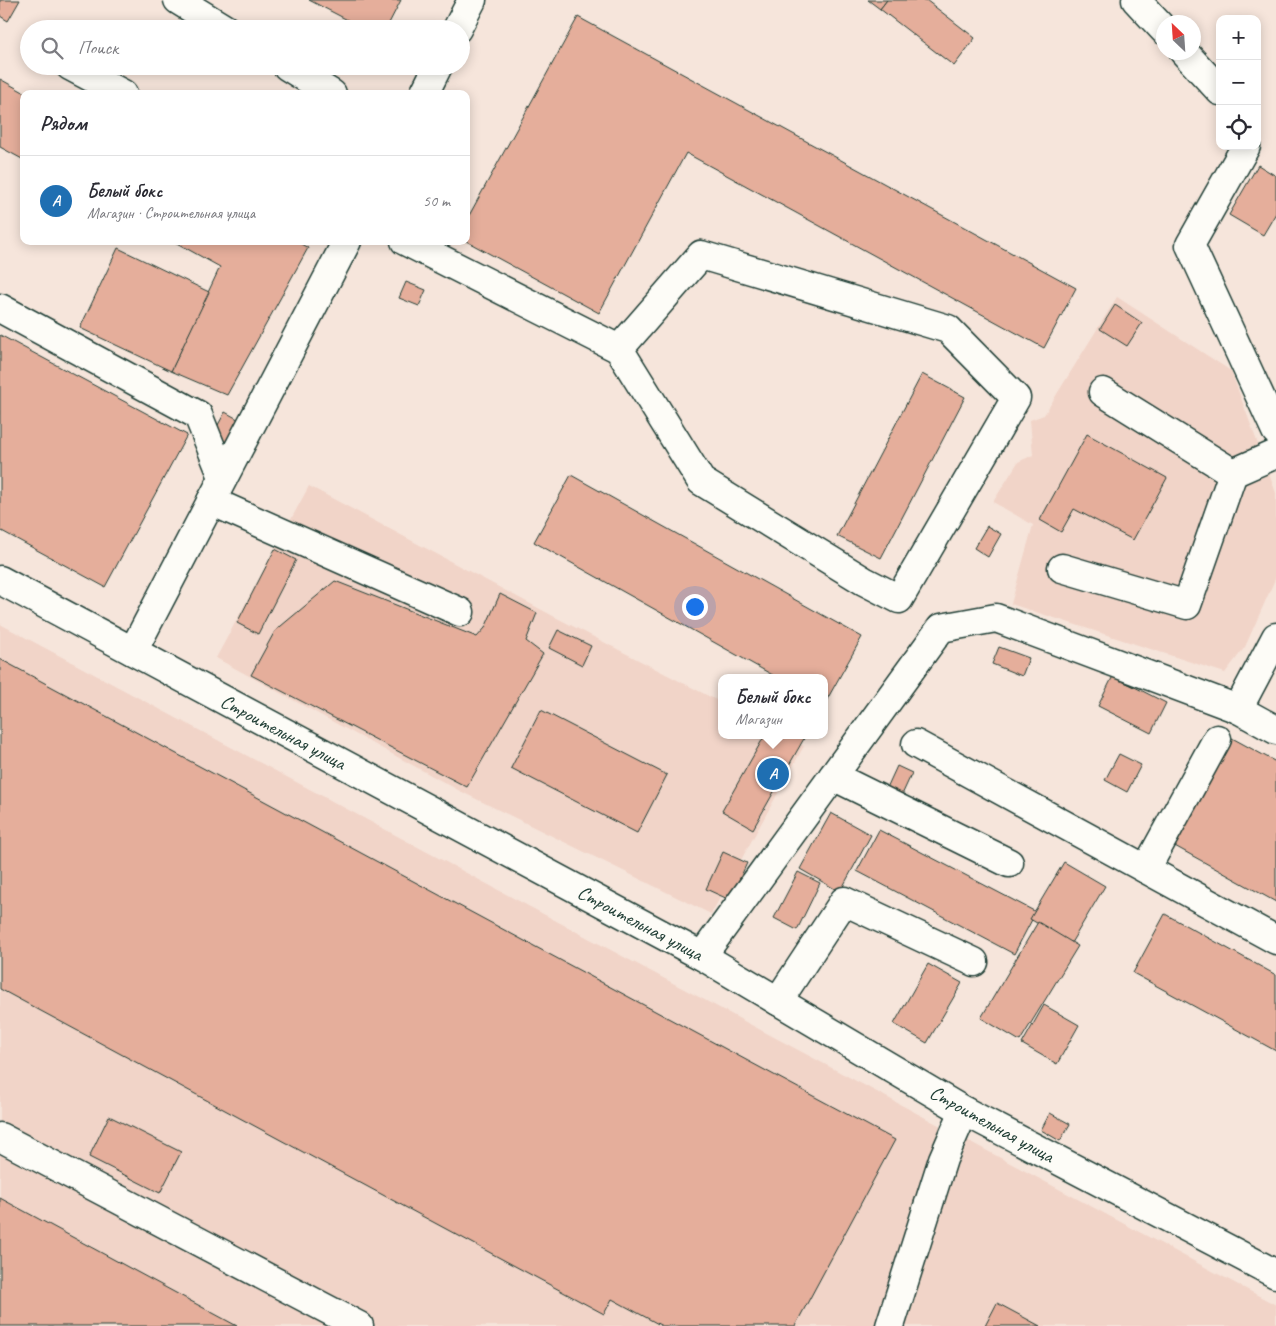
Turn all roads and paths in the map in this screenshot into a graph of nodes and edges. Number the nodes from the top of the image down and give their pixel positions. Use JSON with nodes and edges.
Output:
{"nodes":[{"id":1,"x":178,"y":0,"type":"edge"},
{"id":2,"x":472,"y":0,"type":"edge"},
{"id":3,"x":1136,"y":0,"type":"edge"},
{"id":4,"x":210,"y":20,"type":"edge"},
{"id":5,"x":462,"y":20,"type":"edge"},
{"id":6,"x":1156,"y":21,"type":"edge"},
{"id":7,"x":1191,"y":60,"type":"edge"},
{"id":8,"x":87,"y":75,"type":"edge"},
{"id":9,"x":301,"y":75,"type":"edge"},
{"id":10,"x":434,"y":75,"type":"edge"},
{"id":11,"x":1216,"y":87,"type":"edge"},
{"id":12,"x":115,"y":90,"type":"edge"},
{"id":13,"x":326,"y":90,"type":"edge"},
{"id":14,"x":426,"y":90,"type":"edge"},
{"id":15,"x":1244,"y":150,"type":"edge"},
{"id":16,"x":344,"y":245,"type":"edge"},
{"id":17,"x":413,"y":245,"type":"edge"},
{"id":18,"x":0,"y":308,"type":"edge"},
{"id":19,"x":619,"y":349,"type":"junction"},
{"id":20,"x":1103,"y":392,"type":"dead end"},
{"id":21,"x":1276,"y":431,"type":"edge"},
{"id":22,"x":1276,"y":454,"type":"edge"},
{"id":23,"x":1233,"y":473,"type":"junction"},
{"id":24,"x":223,"y":477,"type":"junction"},
{"id":25,"x":211,"y":501,"type":"junction"},
{"id":26,"x":1062,"y":568,"type":"dead end"},
{"id":27,"x":0,"y":580,"type":"edge"},
{"id":28,"x":460,"y":612,"type":"dead end"},
{"id":29,"x":1276,"y":636,"type":"edge"},
{"id":30,"x":132,"y":652,"type":"junction"},
{"id":31,"x":1238,"y":709,"type":"junction"},
{"id":32,"x":1276,"y":730,"type":"edge"},
{"id":33,"x":1218,"y":739,"type":"dead end"},
{"id":34,"x":916,"y":744,"type":"dead end"},
{"id":35,"x":833,"y":776,"type":"junction"},
{"id":36,"x":1009,"y":863,"type":"dead end"},
{"id":37,"x":1146,"y":869,"type":"junction"},
{"id":38,"x":1276,"y":940,"type":"edge"},
{"id":39,"x":702,"y":956,"type":"junction"},
{"id":40,"x":974,"y":962,"type":"dead end"},
{"id":41,"x":778,"y":1001,"type":"junction"},
{"id":42,"x":964,"y":1111,"type":"junction"},
{"id":43,"x":0,"y":1137,"type":"edge"},
{"id":44,"x":1276,"y":1274,"type":"edge"},
{"id":45,"x":359,"y":1326,"type":"edge"},
{"id":46,"x":890,"y":1326,"type":"edge"}],
"edges":[{"from":1,"to":4,"type":"street"},
{"from":2,"to":5,"type":"street"},
{"from":3,"to":6,"type":"street"},
{"from":7,"to":11,"type":"street"},
{"from":8,"to":12,"type":"street"},
{"from":9,"to":13,"type":"street"},
{"from":10,"to":14,"type":"street"},
{"from":15,"to":21,"type":"street"},
{"from":16,"to":24,"type":"street"},
{"from":17,"to":19,"type":"street"},
{"from":18,"to":24,"type":"street"},
{"from":19,"to":19,"type":"street"},
{"from":20,"to":23,"type":"street"},
{"from":22,"to":23,"type":"street"},
{"from":23,"to":26,"type":"street"},
{"from":24,"to":25,"type":"street"},
{"from":25,"to":28,"type":"street"},
{"from":25,"to":30,"type":"street"},
{"from":27,"to":30,"type":"street","name":"Строительная улица"},
{"from":29,"to":31,"type":"street"},
{"from":30,"to":39,"type":"street","name":"Строительная улица"},
{"from":31,"to":32,"type":"street"},
{"from":31,"to":35,"type":"street"},
{"from":33,"to":37,"type":"street"},
{"from":34,"to":37,"type":"street"},
{"from":35,"to":36,"type":"street"},
{"from":35,"to":39,"type":"street"},
{"from":37,"to":38,"type":"street"},
{"from":39,"to":41,"type":"street","name":"Строительная улица"},
{"from":40,"to":41,"type":"street"},
{"from":41,"to":42,"type":"street","name":"Строительная улица"},
{"from":42,"to":44,"type":"street","name":"Строительная улица"},
{"from":42,"to":46,"type":"street"},
{"from":43,"to":45,"type":"street"}]}
